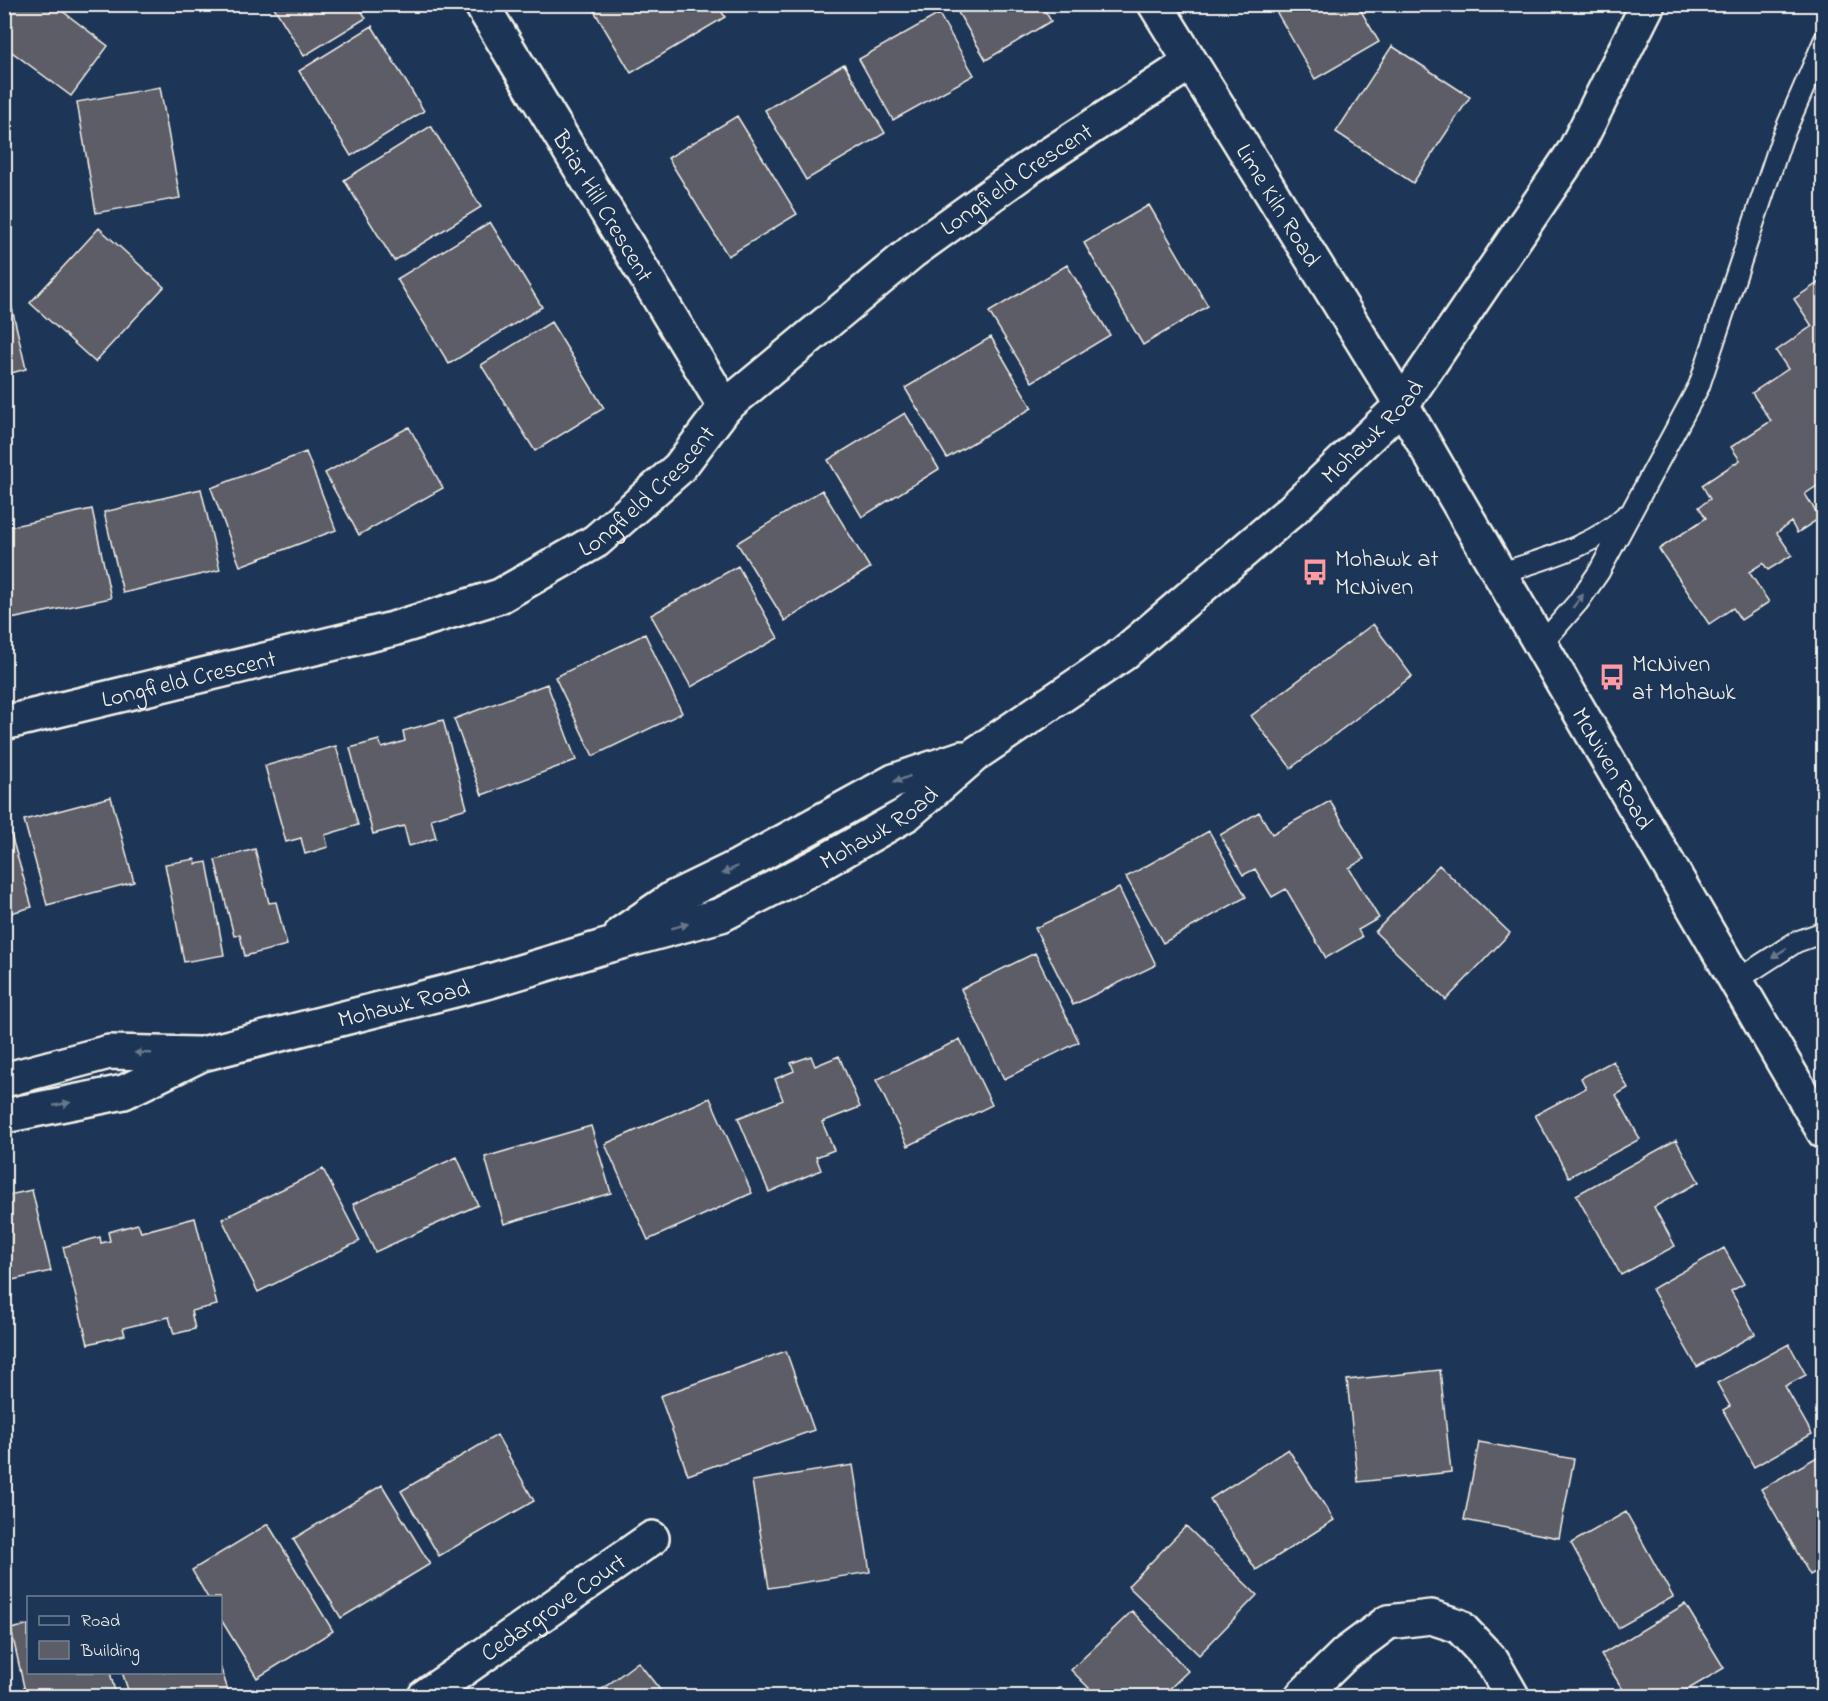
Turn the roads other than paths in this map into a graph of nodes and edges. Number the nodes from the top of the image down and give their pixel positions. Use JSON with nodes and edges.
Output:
{"nodes":[{"id":1,"x":481,"y":4,"type":"edge"},
{"id":2,"x":1155,"y":4,"type":"edge"},
{"id":3,"x":1648,"y":4,"type":"edge"},
{"id":4,"x":1824,"y":41,"type":"edge"},
{"id":5,"x":1191,"y":63,"type":"junction"},
{"id":6,"x":1402,"y":405,"type":"junction"},
{"id":7,"x":725,"y":407,"type":"junction"},
{"id":8,"x":1629,"y":512,"type":"junction"},
{"id":9,"x":1499,"y":574,"type":"junction"},
{"id":10,"x":1540,"y":645,"type":"junction"},
{"id":11,"x":4,"y":723,"type":"edge"},
{"id":12,"x":1824,"y":932,"type":"edge"},
{"id":13,"x":1737,"y":980,"type":"junction"},
{"id":14,"x":202,"y":1054,"type":"junction"},
{"id":15,"x":4,"y":1080,"type":"edge"},
{"id":16,"x":4,"y":1116,"type":"edge"},
{"id":17,"x":1824,"y":1132,"type":"edge"},
{"id":18,"x":652,"y":1538,"type":"dead end"},
{"id":19,"x":425,"y":1696,"type":"edge"},
{"id":20,"x":1302,"y":1696,"type":"edge"},
{"id":21,"x":1512,"y":1696,"type":"edge"}],
"edges":[{"from":1,"to":7,"type":"main road","name":"Briar Hill Crescent"},
{"from":2,"to":5,"type":"main road","name":"Lime Kiln Road"},
{"from":3,"to":6,"type":"main road","name":"Mohawk Road"},
{"from":4,"to":8,"type":"lane"},
{"from":5,"to":6,"type":"main road","name":"Lime Kiln Road"},
{"from":5,"to":7,"type":"main road","name":"Longfield Crescent"},
{"from":6,"to":9,"type":"main road","name":"McNiven Road"},
{"from":6,"to":14,"type":"main road","name":"Mohawk Road"},
{"from":7,"to":11,"type":"main road","name":"Longfield Crescent"},
{"from":8,"to":9,"type":"lane"},
{"from":10,"to":8,"type":"lane","one_way":true},
{"from":9,"to":10,"type":"main road","name":"McNiven Road"},
{"from":10,"to":13,"type":"main road","name":"McNiven Road"},
{"from":12,"to":13,"type":"lane","one_way":true},
{"from":13,"to":17,"type":"main road","name":"McNiven Road"},
{"from":14,"to":15,"type":"main road","name":"Mohawk Road","one_way":true},
{"from":16,"to":14,"type":"main road","name":"Mohawk Road","one_way":true},
{"from":18,"to":19,"type":"main road","name":"Cedargrove Court"},
{"from":20,"to":21,"type":"main road"}]}
